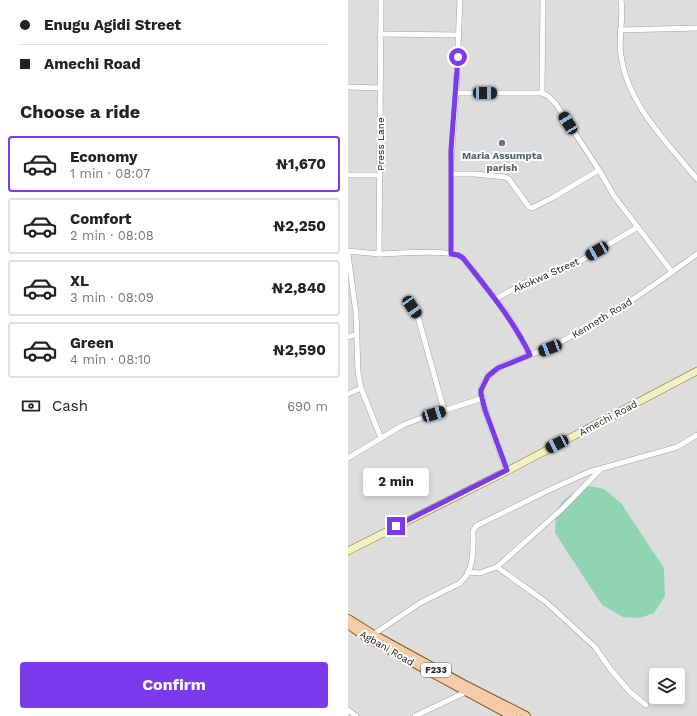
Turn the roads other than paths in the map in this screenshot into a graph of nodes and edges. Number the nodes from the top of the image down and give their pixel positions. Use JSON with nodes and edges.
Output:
{"nodes":[{"id":1,"x":381,"y":0,"type":"edge"},
{"id":2,"x":460,"y":0,"type":"edge"},
{"id":3,"x":543,"y":0,"type":"edge"},
{"id":4,"x":621,"y":0,"type":"edge"},
{"id":5,"x":697,"y":28,"type":"edge"},
{"id":6,"x":620,"y":30,"type":"junction"},
{"id":7,"x":380,"y":34,"type":"junction"},
{"id":8,"x":459,"y":35,"type":"junction"},
{"id":9,"x":348,"y":87,"type":"edge"},
{"id":10,"x":380,"y":88,"type":"junction"},
{"id":11,"x":456,"y":93,"type":"junction"},
{"id":12,"x":542,"y":93,"type":"junction"},
{"id":13,"x":599,"y":170,"type":"junction"},
{"id":14,"x":451,"y":174,"type":"junction"},
{"id":15,"x":348,"y":175,"type":"edge"},
{"id":16,"x":380,"y":175,"type":"junction"},
{"id":17,"x":697,"y":179,"type":"edge"},
{"id":18,"x":638,"y":227,"type":"junction"},
{"id":19,"x":348,"y":253,"type":"edge"},
{"id":20,"x":379,"y":254,"type":"junction"},
{"id":21,"x":451,"y":254,"type":"junction"},
{"id":22,"x":697,"y":254,"type":"edge"},
{"id":23,"x":672,"y":272,"type":"junction"},
{"id":24,"x":496,"y":299,"type":"junction"},
{"id":25,"x":409,"y":300,"type":"dead end"},
{"id":26,"x":357,"y":334,"type":"junction"},
{"id":27,"x":348,"y":337,"type":"edge"},
{"id":28,"x":530,"y":355,"type":"junction"},
{"id":29,"x":697,"y":371,"type":"edge"},
{"id":30,"x":361,"y":388,"type":"junction"},
{"id":31,"x":348,"y":394,"type":"edge"},
{"id":32,"x":482,"y":398,"type":"junction"},
{"id":33,"x":444,"y":410,"type":"junction"},
{"id":34,"x":697,"y":435,"type":"edge"},
{"id":35,"x":381,"y":438,"type":"junction"},
{"id":36,"x":348,"y":458,"type":"edge"},
{"id":37,"x":601,"y":469,"type":"junction"},
{"id":38,"x":507,"y":470,"type":"junction"},
{"id":39,"x":348,"y":551,"type":"edge"},
{"id":40,"x":497,"y":567,"type":"junction"},
{"id":41,"x":468,"y":572,"type":"junction"},
{"id":42,"x":348,"y":619,"type":"edge"},
{"id":43,"x":348,"y":624,"type":"edge"},
{"id":44,"x":370,"y":636,"type":"junction"},
{"id":45,"x":466,"y":692,"type":"junction"},
{"id":46,"x":646,"y":705,"type":"dead end"},
{"id":47,"x":348,"y":710,"type":"edge"},
{"id":48,"x":356,"y":716,"type":"edge"},
{"id":49,"x":416,"y":716,"type":"edge"},
{"id":50,"x":512,"y":716,"type":"edge"},
{"id":51,"x":526,"y":716,"type":"edge"}],
"edges":[{"from":1,"to":7,"type":"street","name":"Press Lane"},
{"from":2,"to":8,"type":"street"},
{"from":3,"to":12,"type":"street"},
{"from":4,"to":6,"type":"street"},
{"from":5,"to":6,"type":"street"},
{"from":6,"to":17,"type":"street"},
{"from":7,"to":8,"type":"street"},
{"from":7,"to":10,"type":"street","name":"Press Lane"},
{"from":8,"to":11,"type":"street"},
{"from":9,"to":10,"type":"street"},
{"from":10,"to":16,"type":"street","name":"Press Lane"},
{"from":11,"to":12,"type":"street"},
{"from":11,"to":14,"type":"street"},
{"from":12,"to":13,"type":"street"},
{"from":13,"to":14,"type":"street"},
{"from":13,"to":18,"type":"street"},
{"from":14,"to":21,"type":"street"},
{"from":15,"to":16,"type":"street"},
{"from":16,"to":20,"type":"street","name":"Press Lane"},
{"from":18,"to":23,"type":"street"},
{"from":18,"to":24,"type":"street","name":"Akokwa Street"},
{"from":19,"to":20,"type":"street"},
{"from":19,"to":26,"type":"street"},
{"from":20,"to":21,"type":"street"},
{"from":21,"to":24,"type":"street"},
{"from":22,"to":23,"type":"street","name":"Kenneth Road"},
{"from":23,"to":28,"type":"street","name":"Kenneth Road"},
{"from":24,"to":28,"type":"street"},
{"from":25,"to":33,"type":"street"},
{"from":26,"to":27,"type":"street"},
{"from":26,"to":30,"type":"street"},
{"from":28,"to":32,"type":"street","name":"Kenneth Road"},
{"from":29,"to":38,"type":"main road","name":"Amechi Road"},
{"from":30,"to":31,"type":"street"},
{"from":30,"to":35,"type":"street"},
{"from":32,"to":33,"type":"street"},
{"from":32,"to":38,"type":"street"},
{"from":33,"to":35,"type":"street"},
{"from":34,"to":37,"type":"street"},
{"from":35,"to":36,"type":"street"},
{"from":37,"to":40,"type":"street"},
{"from":37,"to":41,"type":"street"},
{"from":38,"to":39,"type":"main road","name":"Amechi Road"},
{"from":40,"to":41,"type":"street"},
{"from":40,"to":46,"type":"street"},
{"from":41,"to":44,"type":"street"},
{"from":42,"to":44,"type":"main road","name":"Agbani Road","number":"F233"},
{"from":43,"to":44,"type":"main road","name":"Agbani Road","number":"F233"},
{"from":44,"to":45,"type":"main road","name":"Agbani Road","number":"F233"},
{"from":44,"to":51,"type":"main road","name":"Agbani Road","number":"F233"},
{"from":45,"to":49,"type":"street"},
{"from":45,"to":50,"type":"main road","name":"Agbani Road","number":"F233"},
{"from":47,"to":48,"type":"street"}]}
